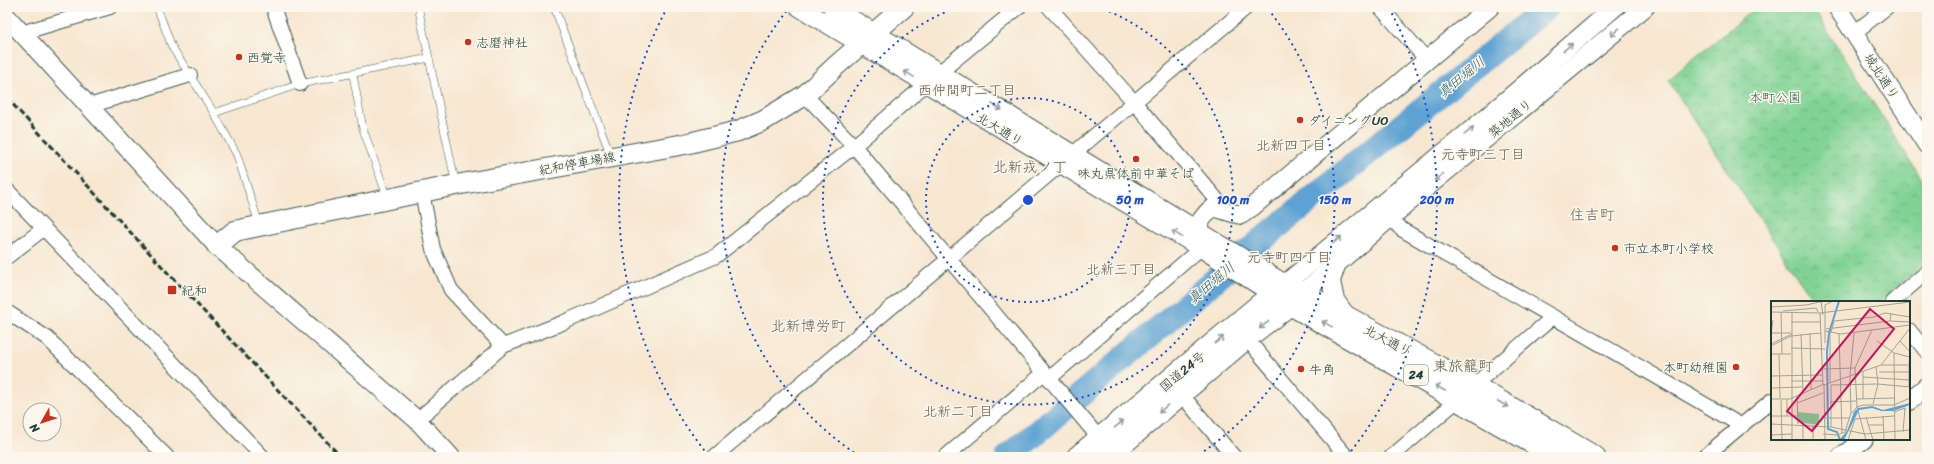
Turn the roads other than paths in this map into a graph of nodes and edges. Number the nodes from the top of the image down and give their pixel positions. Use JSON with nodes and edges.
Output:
{"nodes":[{"id":1,"x":110,"y":7,"type":"edge"},
{"id":2,"x":157,"y":7,"type":"edge"},
{"id":3,"x":273,"y":7,"type":"edge"},
{"id":4,"x":420,"y":7,"type":"edge"},
{"id":5,"x":554,"y":7,"type":"edge"},
{"id":6,"x":799,"y":7,"type":"edge"},
{"id":7,"x":832,"y":7,"type":"edge"},
{"id":8,"x":904,"y":7,"type":"edge"},
{"id":9,"x":1019,"y":7,"type":"edge"},
{"id":10,"x":1049,"y":7,"type":"edge"},
{"id":11,"x":1247,"y":7,"type":"edge"},
{"id":12,"x":1380,"y":7,"type":"edge"},
{"id":13,"x":1490,"y":7,"type":"edge"},
{"id":14,"x":1615,"y":7,"type":"edge"},
{"id":15,"x":1645,"y":7,"type":"edge"},
{"id":16,"x":1837,"y":7,"type":"edge"},
{"id":17,"x":1887,"y":7,"type":"edge"},
{"id":18,"x":7,"y":17,"type":"edge"},
{"id":19,"x":21,"y":33,"type":"junction"},
{"id":20,"x":1854,"y":33,"type":"junction"},
{"id":21,"x":867,"y":38,"type":"junction"},
{"id":22,"x":429,"y":58,"type":"junction"},
{"id":23,"x":1426,"y":60,"type":"junction"},
{"id":24,"x":940,"y":72,"type":"junction"},
{"id":25,"x":353,"y":74,"type":"junction"},
{"id":26,"x":190,"y":75,"type":"junction"},
{"id":27,"x":300,"y":84,"type":"junction"},
{"id":28,"x":926,"y":84,"type":"junction"},
{"id":29,"x":805,"y":95,"type":"junction"},
{"id":30,"x":1134,"y":102,"type":"junction"},
{"id":31,"x":89,"y":106,"type":"junction"},
{"id":32,"x":214,"y":112,"type":"junction"},
{"id":33,"x":1927,"y":144,"type":"edge"},
{"id":34,"x":854,"y":146,"type":"junction"},
{"id":35,"x":1074,"y":153,"type":"junction"},
{"id":36,"x":611,"y":156,"type":"junction"},
{"id":37,"x":1060,"y":165,"type":"junction"},
{"id":38,"x":456,"y":186,"type":"junction"},
{"id":39,"x":7,"y":190,"type":"edge"},
{"id":40,"x":422,"y":192,"type":"junction"},
{"id":41,"x":388,"y":199,"type":"junction"},
{"id":42,"x":1224,"y":208,"type":"junction"},
{"id":43,"x":1391,"y":217,"type":"junction"},
{"id":44,"x":259,"y":226,"type":"junction"},
{"id":45,"x":1196,"y":228,"type":"junction"},
{"id":46,"x":43,"y":229,"type":"junction"},
{"id":47,"x":217,"y":246,"type":"junction"},
{"id":48,"x":1201,"y":248,"type":"junction"},
{"id":49,"x":7,"y":257,"type":"edge"},
{"id":50,"x":1228,"y":257,"type":"junction"},
{"id":51,"x":949,"y":259,"type":"junction"},
{"id":52,"x":1337,"y":263,"type":"junction"},
{"id":53,"x":1927,"y":272,"type":"edge"},
{"id":54,"x":1288,"y":294,"type":"junction"},
{"id":55,"x":1893,"y":301,"type":"edge"},
{"id":56,"x":1553,"y":317,"type":"junction"},
{"id":57,"x":10,"y":318,"type":"edge"},
{"id":58,"x":1350,"y":320,"type":"junction"},
{"id":59,"x":1910,"y":331,"type":"edge"},
{"id":60,"x":1246,"y":338,"type":"junction"},
{"id":61,"x":503,"y":346,"type":"junction"},
{"id":62,"x":1927,"y":352,"type":"edge"},
{"id":63,"x":1047,"y":375,"type":"junction"},
{"id":64,"x":1927,"y":386,"type":"edge"},
{"id":65,"x":1466,"y":393,"type":"junction"},
{"id":66,"x":1181,"y":394,"type":"junction"},
{"id":67,"x":1910,"y":400,"type":"edge"},
{"id":68,"x":1771,"y":401,"type":"edge"},
{"id":69,"x":417,"y":420,"type":"junction"},
{"id":70,"x":1742,"y":426,"type":"junction"},
{"id":71,"x":1863,"y":440,"type":"edge"},
{"id":72,"x":1107,"y":450,"type":"edge"},
{"id":73,"x":167,"y":457,"type":"edge"},
{"id":74,"x":263,"y":457,"type":"edge"},
{"id":75,"x":451,"y":457,"type":"edge"},
{"id":76,"x":714,"y":457,"type":"edge"},
{"id":77,"x":945,"y":457,"type":"edge"},
{"id":78,"x":1078,"y":457,"type":"edge"},
{"id":79,"x":1234,"y":457,"type":"edge"},
{"id":80,"x":1347,"y":457,"type":"edge"},
{"id":81,"x":1391,"y":457,"type":"edge"},
{"id":82,"x":1558,"y":457,"type":"edge"},
{"id":83,"x":1594,"y":457,"type":"edge"},
{"id":84,"x":1704,"y":457,"type":"edge"},
{"id":85,"x":1842,"y":457,"type":"edge"}],
"edges":[{"from":1,"to":19,"type":"street"},
{"from":2,"to":26,"type":"lane"},
{"from":3,"to":27,"type":"street"},
{"from":4,"to":22,"type":"lane"},
{"from":5,"to":36,"type":"lane"},
{"from":6,"to":21,"type":"street","name":"北大通り"},
{"from":7,"to":21,"type":"street","name":"北大通り"},
{"from":8,"to":21,"type":"main road","name":"紀和停車場線"},
{"from":9,"to":24,"type":"street"},
{"from":10,"to":30,"type":"street"},
{"from":11,"to":30,"type":"street"},
{"from":12,"to":23,"type":"street"},
{"from":13,"to":23,"type":"street"},
{"from":54,"to":14,"type":"street","name":"築地通り","one_way":true},
{"from":15,"to":43,"type":"street","name":"築地通り","one_way":true},
{"from":16,"to":20,"type":"street","name":"城北通り"},
{"from":17,"to":20,"type":"street"},
{"from":18,"to":19,"type":"street"},
{"from":19,"to":31,"type":"street"},
{"from":20,"to":33,"type":"street","name":"城北通り"},
{"from":21,"to":24,"type":"street","name":"北大通り"},
{"from":28,"to":21,"type":"street","name":"北大通り","one_way":true},
{"from":21,"to":29,"type":"main road","name":"紀和停車場線"},
{"from":22,"to":25,"type":"lane"},
{"from":22,"to":38,"type":"lane"},
{"from":23,"to":42,"type":"street"},
{"from":24,"to":35,"type":"street","name":"北大通り","one_way":true},
{"from":25,"to":27,"type":"lane"},
{"from":25,"to":41,"type":"lane"},
{"from":26,"to":31,"type":"street"},
{"from":26,"to":32,"type":"lane"},
{"from":27,"to":32,"type":"lane"},
{"from":28,"to":34,"type":"street"},
{"from":28,"to":37,"type":"street","name":"北大通り"},
{"from":29,"to":34,"type":"street"},
{"from":29,"to":36,"type":"main road","name":"紀和停車場線"},
{"from":30,"to":35,"type":"street"},
{"from":30,"to":42,"type":"street"},
{"from":31,"to":47,"type":"street"},
{"from":32,"to":44,"type":"lane"},
{"from":34,"to":51,"type":"street"},
{"from":34,"to":61,"type":"street"},
{"from":35,"to":37,"type":"street"},
{"from":35,"to":45,"type":"street","name":"北大通り"},
{"from":36,"to":38,"type":"main road","name":"紀和停車場線"},
{"from":48,"to":37,"type":"street","name":"北大通り","one_way":true},
{"from":37,"to":51,"type":"street"},
{"from":38,"to":40,"type":"main road","name":"紀和停車場線"},
{"from":39,"to":46,"type":"street"},
{"from":40,"to":41,"type":"main road","name":"紀和停車場線"},
{"from":40,"to":61,"type":"street"},
{"from":41,"to":44,"type":"main road","name":"紀和停車場線"},
{"from":42,"to":45,"type":"street"},
{"from":43,"to":52,"type":"street","name":"築地通り"},
{"from":43,"to":56,"type":"street"},
{"from":44,"to":47,"type":"main road","name":"紀和停車場線"},
{"from":45,"to":50,"type":"street","name":"北大通り"},
{"from":46,"to":49,"type":"street"},
{"from":46,"to":74,"type":"street"},
{"from":47,"to":69,"type":"street"},
{"from":48,"to":50,"type":"street","name":"北大通り"},
{"from":48,"to":63,"type":"street"},
{"from":50,"to":54,"type":"street"},
{"from":51,"to":63,"type":"street"},
{"from":51,"to":76,"type":"street"},
{"from":52,"to":54,"type":"street","name":"築地通り"},
{"from":52,"to":58,"type":"street"},
{"from":53,"to":55,"type":"street"},
{"from":54,"to":58,"type":"highway","name":"北大通り","number":"24"},
{"from":54,"to":60,"type":"highway","name":"国道24号","one_way":true},
{"from":65,"to":54,"type":"highway","name":"北大通り","number":"24","one_way":true},
{"from":72,"to":54,"type":"highway","name":"国道24号","one_way":true},
{"from":56,"to":65,"type":"street"},
{"from":56,"to":70,"type":"street"},
{"from":57,"to":73,"type":"street"},
{"from":58,"to":65,"type":"highway","name":"北大通り","number":"24"},
{"from":59,"to":62,"type":"street"},
{"from":60,"to":66,"type":"highway","name":"国道24号"},
{"from":60,"to":80,"type":"street"},
{"from":61,"to":69,"type":"street"},
{"from":63,"to":72,"type":"street"},
{"from":63,"to":77,"type":"street"},
{"from":64,"to":67,"type":"street"},
{"from":65,"to":81,"type":"street"},
{"from":65,"to":82,"type":"highway","name":"北大通り","number":"24"},
{"from":65,"to":83,"type":"highway","name":"北大通り","number":"24","one_way":true},
{"from":66,"to":72,"type":"highway","name":"国道24号","one_way":true},
{"from":66,"to":79,"type":"street"},
{"from":68,"to":70,"type":"street"},
{"from":69,"to":75,"type":"street"},
{"from":70,"to":84,"type":"street"},
{"from":71,"to":85,"type":"street"},
{"from":72,"to":78,"type":"highway","name":"国道24号"}]}
